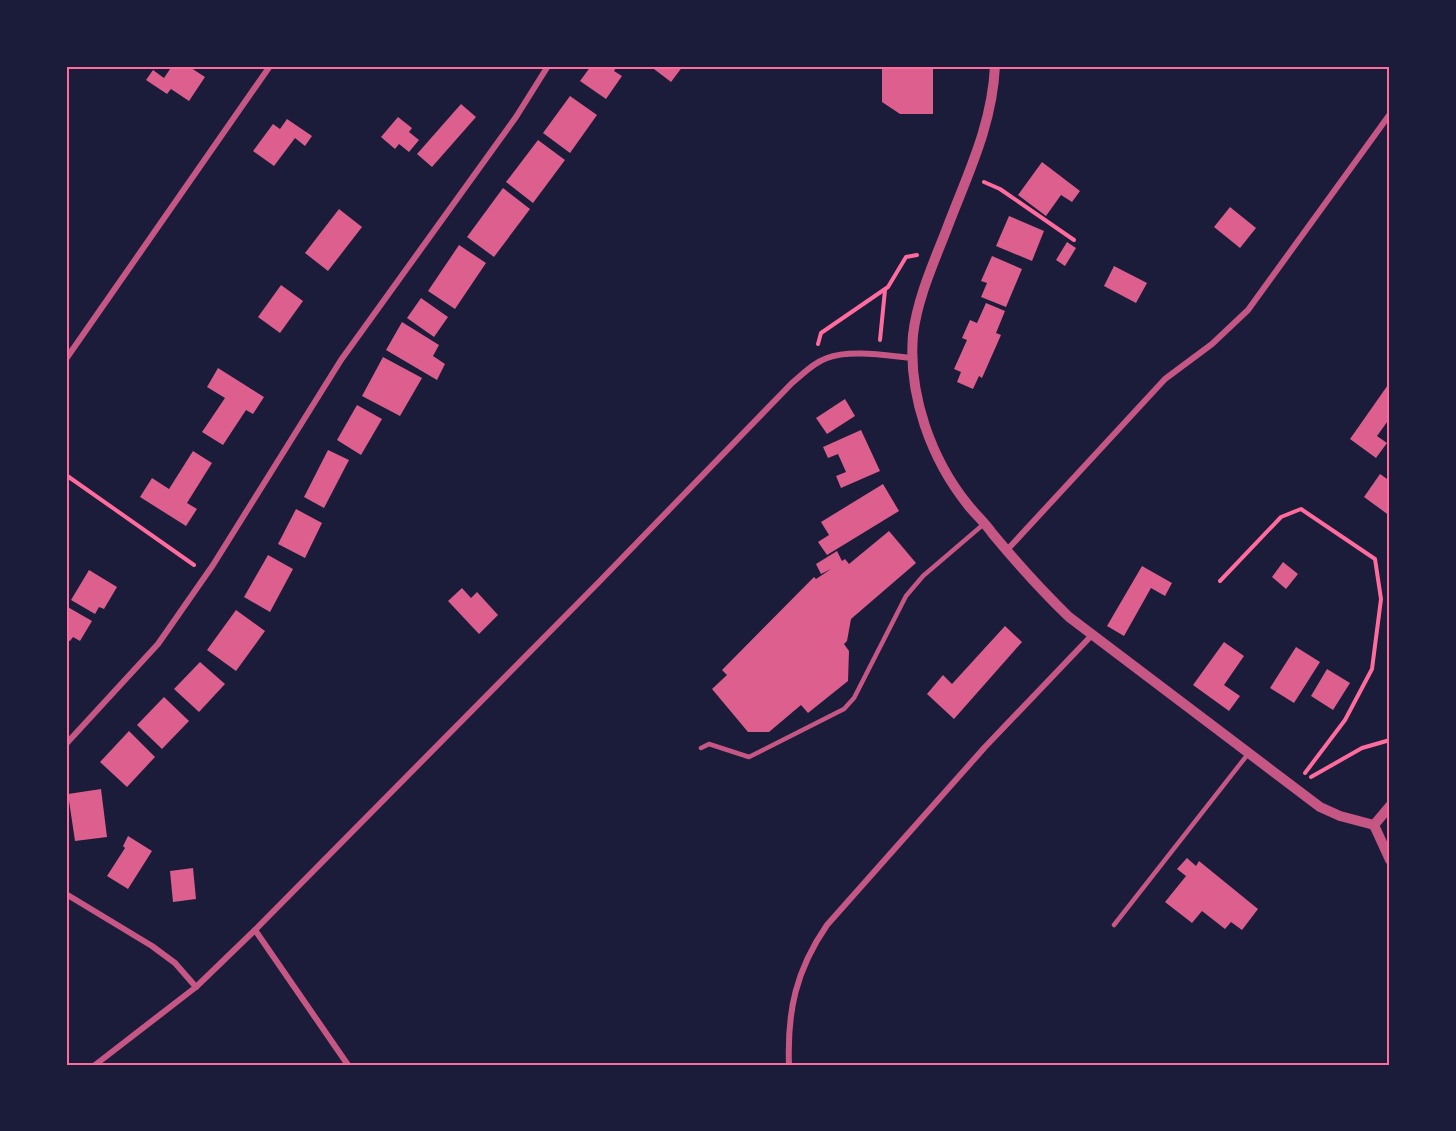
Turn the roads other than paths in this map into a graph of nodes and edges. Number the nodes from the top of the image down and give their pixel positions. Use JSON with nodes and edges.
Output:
{"nodes":[{"id":1,"x":270,"y":66,"type":"edge"},
{"id":2,"x":548,"y":66,"type":"edge"},
{"id":3,"x":995,"y":66,"type":"edge"},
{"id":4,"x":1390,"y":114,"type":"edge"},
{"id":5,"x":913,"y":358,"type":"junction"},
{"id":6,"x":66,"y":359,"type":"edge"},
{"id":7,"x":985,"y":523,"type":"junction"},
{"id":8,"x":1007,"y":550,"type":"junction"},
{"id":9,"x":1092,"y":635,"type":"junction"},
{"id":10,"x":66,"y":744,"type":"edge"},
{"id":11,"x":701,"y":748,"type":"dead end"},
{"id":12,"x":1248,"y":754,"type":"junction"},
{"id":13,"x":1390,"y":806,"type":"edge"},
{"id":14,"x":1374,"y":825,"type":"junction"},
{"id":15,"x":1390,"y":860,"type":"edge"},
{"id":16,"x":66,"y":894,"type":"edge"},
{"id":17,"x":1114,"y":925,"type":"dead end"},
{"id":18,"x":255,"y":930,"type":"junction"},
{"id":19,"x":196,"y":987,"type":"junction"},
{"id":20,"x":95,"y":1065,"type":"edge"},
{"id":21,"x":348,"y":1065,"type":"edge"},
{"id":22,"x":789,"y":1065,"type":"edge"}],
"edges":[{"from":1,"to":6,"type":"street"},
{"from":2,"to":10,"type":"street"},
{"from":3,"to":5,"type":"street"},
{"from":4,"to":8,"type":"street"},
{"from":5,"to":7,"type":"street"},
{"from":5,"to":18,"type":"street"},
{"from":7,"to":8,"type":"street"},
{"from":7,"to":11,"type":"lane"},
{"from":8,"to":9,"type":"street"},
{"from":9,"to":12,"type":"street"},
{"from":9,"to":22,"type":"street"},
{"from":12,"to":14,"type":"street"},
{"from":12,"to":17,"type":"lane"},
{"from":13,"to":14,"type":"street"},
{"from":14,"to":15,"type":"street"},
{"from":16,"to":19,"type":"street"},
{"from":18,"to":19,"type":"street"},
{"from":18,"to":21,"type":"street"},
{"from":19,"to":20,"type":"street"}]}
